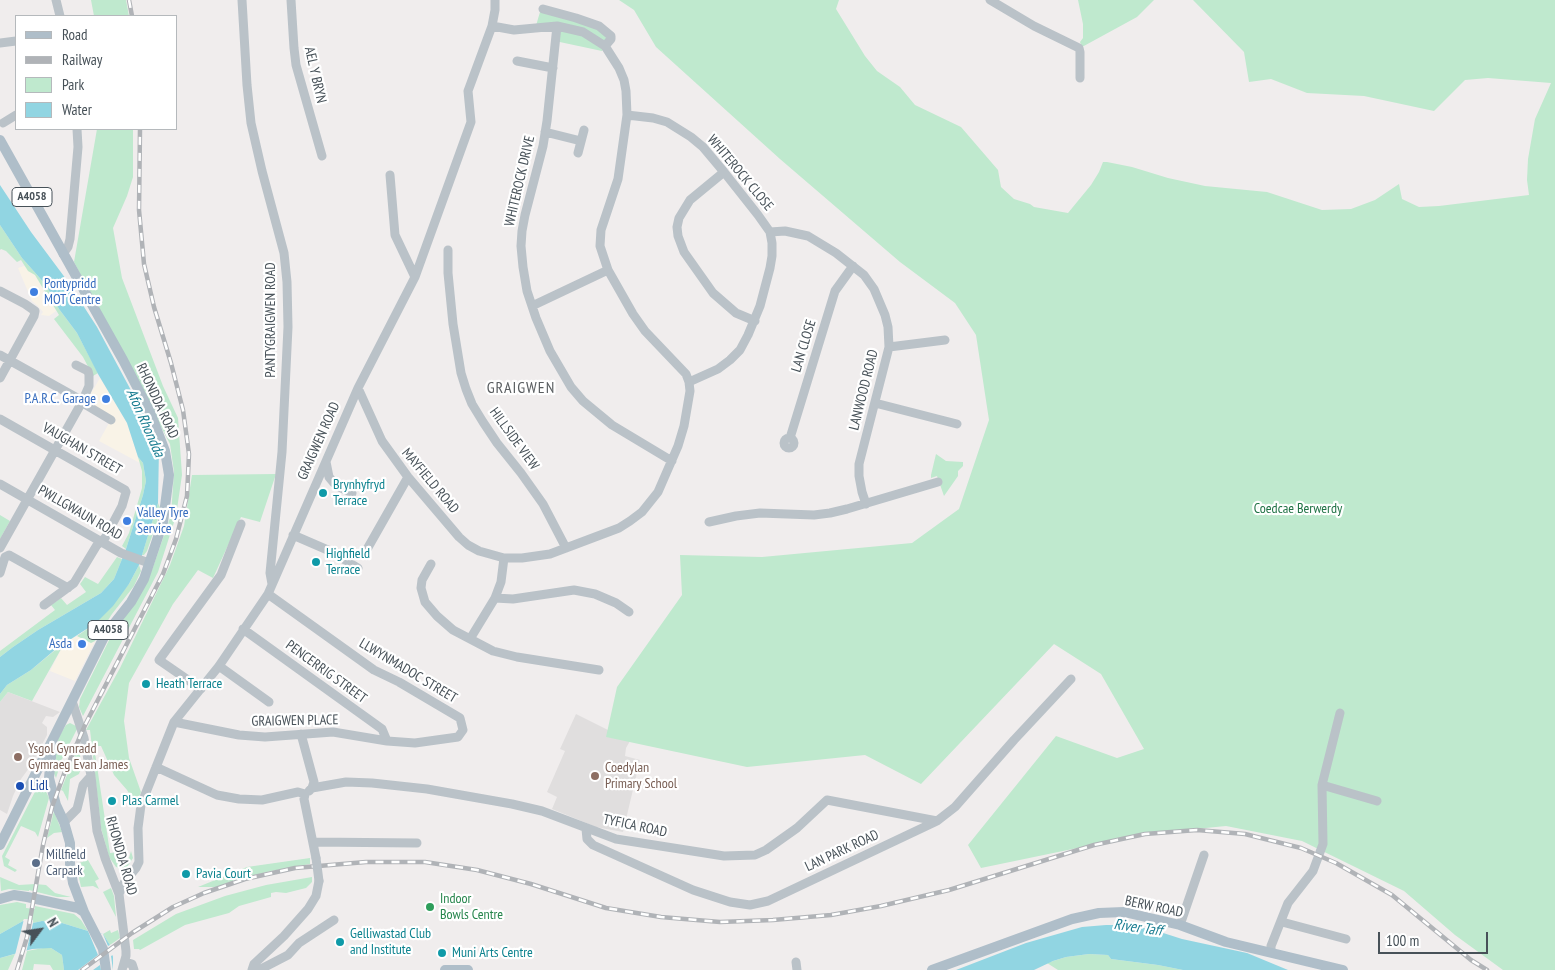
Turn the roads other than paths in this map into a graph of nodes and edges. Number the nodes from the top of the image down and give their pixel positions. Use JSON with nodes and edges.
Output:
{"nodes":[{"id":1,"x":56,"y":0,"type":"edge"},
{"id":2,"x":242,"y":0,"type":"edge"},
{"id":3,"x":290,"y":0,"type":"edge"},
{"id":4,"x":495,"y":0,"type":"edge"},
{"id":5,"x":990,"y":0,"type":"edge"},
{"id":6,"x":543,"y":9,"type":"dead end"},
{"id":7,"x":60,"y":15,"type":"edge"},
{"id":8,"x":492,"y":26,"type":"junction"},
{"id":9,"x":556,"y":26,"type":"junction"},
{"id":10,"x":15,"y":41,"type":"edge"},
{"id":11,"x":0,"y":44,"type":"edge"},
{"id":12,"x":605,"y":46,"type":"junction"},
{"id":13,"x":517,"y":61,"type":"dead end"},
{"id":14,"x":553,"y":68,"type":"junction"},
{"id":15,"x":1080,"y":78,"type":"dead end"},
{"id":16,"x":627,"y":115,"type":"junction"},
{"id":17,"x":15,"y":116,"type":"edge"},
{"id":18,"x":3,"y":122,"type":"dead end"},
{"id":19,"x":77,"y":130,"type":"edge"},
{"id":20,"x":584,"y":130,"type":"dead end"},
{"id":21,"x":545,"y":132,"type":"junction"},
{"id":22,"x":0,"y":140,"type":"edge"},
{"id":23,"x":582,"y":140,"type":"junction"},
{"id":24,"x":578,"y":153,"type":"dead end"},
{"id":25,"x":322,"y":156,"type":"dead end"},
{"id":26,"x":724,"y":172,"type":"junction"},
{"id":27,"x":390,"y":175,"type":"dead end"},
{"id":28,"x":770,"y":232,"type":"junction"},
{"id":29,"x":448,"y":250,"type":"dead end"},
{"id":30,"x":63,"y":254,"type":"junction"},
{"id":31,"x":852,"y":266,"type":"junction"},
{"id":32,"x":608,"y":270,"type":"junction"},
{"id":33,"x":415,"y":277,"type":"junction"},
{"id":34,"x":0,"y":290,"type":"edge"},
{"id":35,"x":532,"y":306,"type":"junction"},
{"id":36,"x":755,"y":321,"type":"junction"},
{"id":37,"x":945,"y":340,"type":"dead end"},
{"id":38,"x":889,"y":347,"type":"junction"},
{"id":39,"x":0,"y":355,"type":"edge"},
{"id":40,"x":10,"y":360,"type":"junction"},
{"id":41,"x":76,"y":364,"type":"dead end"},
{"id":42,"x":0,"y":378,"type":"edge"},
{"id":43,"x":689,"y":382,"type":"junction"},
{"id":44,"x":358,"y":388,"type":"junction"},
{"id":45,"x":82,"y":402,"type":"junction"},
{"id":46,"x":875,"y":403,"type":"junction"},
{"id":47,"x":0,"y":419,"type":"edge"},
{"id":48,"x":111,"y":420,"type":"dead end"},
{"id":49,"x":957,"y":424,"type":"dead end"},
{"id":50,"x":790,"y":438,"type":"dead end"},
{"id":51,"x":55,"y":450,"type":"junction"},
{"id":52,"x":672,"y":461,"type":"junction"},
{"id":53,"x":326,"y":462,"type":"junction"},
{"id":54,"x":408,"y":478,"type":"junction"},
{"id":55,"x":938,"y":482,"type":"dead end"},
{"id":56,"x":0,"y":484,"type":"edge"},
{"id":57,"x":352,"y":493,"type":"dead end"},
{"id":58,"x":28,"y":499,"type":"junction"},
{"id":59,"x":866,"y":504,"type":"junction"},
{"id":60,"x":709,"y":522,"type":"dead end"},
{"id":61,"x":241,"y":524,"type":"dead end"},
{"id":62,"x":294,"y":535,"type":"junction"},
{"id":63,"x":101,"y":541,"type":"junction"},
{"id":64,"x":0,"y":548,"type":"edge"},
{"id":65,"x":566,"y":548,"type":"junction"},
{"id":66,"x":366,"y":551,"type":"dead end"},
{"id":67,"x":508,"y":558,"type":"junction"},
{"id":68,"x":146,"y":562,"type":"junction"},
{"id":69,"x":431,"y":564,"type":"dead end"},
{"id":70,"x":358,"y":568,"type":"dead end"},
{"id":71,"x":0,"y":573,"type":"edge"},
{"id":72,"x":272,"y":584,"type":"junction"},
{"id":73,"x":68,"y":588,"type":"junction"},
{"id":74,"x":268,"y":594,"type":"junction"},
{"id":75,"x":495,"y":598,"type":"junction"},
{"id":76,"x":44,"y":605,"type":"dead end"},
{"id":77,"x":628,"y":612,"type":"dead end"},
{"id":78,"x":243,"y":629,"type":"junction"},
{"id":79,"x":470,"y":639,"type":"junction"},
{"id":80,"x":219,"y":666,"type":"junction"},
{"id":81,"x":599,"y":670,"type":"dead end"},
{"id":82,"x":1071,"y":679,"type":"dead end"},
{"id":83,"x":201,"y":689,"type":"junction"},
{"id":84,"x":72,"y":701,"type":"junction"},
{"id":85,"x":269,"y":702,"type":"dead end"},
{"id":86,"x":1340,"y":713,"type":"dead end"},
{"id":87,"x":63,"y":719,"type":"junction"},
{"id":88,"x":79,"y":720,"type":"junction"},
{"id":89,"x":174,"y":722,"type":"junction"},
{"id":90,"x":301,"y":734,"type":"junction"},
{"id":91,"x":54,"y":735,"type":"junction"},
{"id":92,"x":387,"y":741,"type":"junction"},
{"id":93,"x":156,"y":767,"type":"junction"},
{"id":94,"x":91,"y":776,"type":"junction"},
{"id":95,"x":1322,"y":785,"type":"junction"},
{"id":96,"x":312,"y":788,"type":"junction"},
{"id":97,"x":305,"y":794,"type":"junction"},
{"id":98,"x":1377,"y":801,"type":"dead end"},
{"id":99,"x":937,"y":821,"type":"junction"},
{"id":100,"x":64,"y":822,"type":"junction"},
{"id":101,"x":586,"y":829,"type":"junction"},
{"id":102,"x":313,"y":842,"type":"junction"},
{"id":103,"x":417,"y":843,"type":"dead end"},
{"id":104,"x":0,"y":845,"type":"edge"},
{"id":105,"x":1204,"y":855,"type":"dead end"},
{"id":106,"x":109,"y":870,"type":"junction"},
{"id":107,"x":130,"y":874,"type":"junction"},
{"id":108,"x":119,"y":894,"type":"junction"},
{"id":109,"x":0,"y":899,"type":"edge"},
{"id":110,"x":84,"y":912,"type":"junction"},
{"id":111,"x":334,"y":920,"type":"dead end"},
{"id":112,"x":1282,"y":922,"type":"junction"},
{"id":113,"x":1180,"y":925,"type":"junction"},
{"id":114,"x":1346,"y":939,"type":"dead end"},
{"id":115,"x":1271,"y":952,"type":"junction"},
{"id":116,"x":123,"y":966,"type":"edge"},
{"id":117,"x":106,"y":970,"type":"edge"},
{"id":118,"x":134,"y":970,"type":"edge"},
{"id":119,"x":252,"y":970,"type":"edge"},
{"id":120,"x":257,"y":970,"type":"edge"},
{"id":121,"x":445,"y":970,"type":"edge"},
{"id":122,"x":468,"y":970,"type":"edge"},
{"id":123,"x":932,"y":970,"type":"edge"},
{"id":124,"x":1343,"y":970,"type":"edge"}],
"edges":[{"from":1,"to":7,"type":"street"},
{"from":2,"to":72,"type":"street","name":"PANTYGRAIGWEN ROAD"},
{"from":3,"to":25,"type":"street","name":"AEL Y BRYN"},
{"from":4,"to":8,"type":"street","name":"GRAIGWEN ROAD"},
{"from":5,"to":15,"type":"street"},
{"from":6,"to":12,"type":"street"},
{"from":8,"to":9,"type":"street"},
{"from":8,"to":33,"type":"street","name":"GRAIGWEN ROAD"},
{"from":9,"to":12,"type":"street"},
{"from":9,"to":14,"type":"street","name":"WHITEROCK DRIVE"},
{"from":10,"to":11,"type":"street"},
{"from":12,"to":16,"type":"street"},
{"from":13,"to":14,"type":"street"},
{"from":14,"to":21,"type":"street","name":"WHITEROCK DRIVE"},
{"from":16,"to":26,"type":"street","name":"WHITEROCK CLOSE"},
{"from":16,"to":32,"type":"street"},
{"from":17,"to":18,"type":"street"},
{"from":19,"to":30,"type":"street"},
{"from":20,"to":23,"type":"street"},
{"from":21,"to":23,"type":"street"},
{"from":21,"to":35,"type":"street","name":"WHITEROCK DRIVE"},
{"from":22,"to":30,"type":"main road","number":"A4058"},
{"from":23,"to":24,"type":"street"},
{"from":26,"to":28,"type":"street","name":"WHITEROCK CLOSE"},
{"from":26,"to":36,"type":"street"},
{"from":27,"to":33,"type":"street"},
{"from":28,"to":31,"type":"street","name":"LANWOOD ROAD"},
{"from":28,"to":36,"type":"street","name":"WHITEROCK CLOSE"},
{"from":29,"to":65,"type":"street","name":"HILLSIDE VIEW"},
{"from":30,"to":68,"type":"main road","name":"RHONDDA ROAD","number":"A4058"},
{"from":31,"to":38,"type":"street","name":"LANWOOD ROAD"},
{"from":31,"to":50,"type":"street","name":"LAN CLOSE"},
{"from":32,"to":35,"type":"street"},
{"from":32,"to":43,"type":"street"},
{"from":33,"to":44,"type":"street","name":"GRAIGWEN ROAD"},
{"from":34,"to":40,"type":"street"},
{"from":35,"to":52,"type":"street","name":"WHITEROCK DRIVE"},
{"from":36,"to":43,"type":"street","name":"WHITEROCK CLOSE"},
{"from":37,"to":38,"type":"street"},
{"from":38,"to":46,"type":"street","name":"LANWOOD ROAD"},
{"from":39,"to":40,"type":"street"},
{"from":40,"to":42,"type":"street"},
{"from":40,"to":45,"type":"street"},
{"from":41,"to":45,"type":"street"},
{"from":43,"to":52,"type":"street"},
{"from":44,"to":53,"type":"street","name":"GRAIGWEN ROAD"},
{"from":44,"to":54,"type":"street","name":"MAYFIELD ROAD"},
{"from":45,"to":48,"type":"street"},
{"from":45,"to":51,"type":"street"},
{"from":46,"to":49,"type":"street"},
{"from":46,"to":59,"type":"street","name":"LANWOOD ROAD"},
{"from":47,"to":51,"type":"street","name":"VAUGHAN STREET"},
{"from":51,"to":58,"type":"street"},
{"from":51,"to":63,"type":"street","name":"VAUGHAN STREET"},
{"from":52,"to":65,"type":"street"},
{"from":53,"to":57,"type":"street"},
{"from":53,"to":62,"type":"street","name":"GRAIGWEN ROAD"},
{"from":54,"to":66,"type":"street"},
{"from":54,"to":67,"type":"street","name":"MAYFIELD ROAD"},
{"from":55,"to":59,"type":"street"},
{"from":56,"to":58,"type":"street","name":"PWLLGWAUN ROAD"},
{"from":58,"to":63,"type":"street","name":"PWLLGWAUN ROAD"},
{"from":58,"to":64,"type":"street"},
{"from":59,"to":60,"type":"street"},
{"from":61,"to":83,"type":"street"},
{"from":62,"to":70,"type":"street"},
{"from":62,"to":72,"type":"street","name":"GRAIGWEN ROAD"},
{"from":63,"to":68,"type":"street","name":"PWLLGWAUN ROAD"},
{"from":63,"to":73,"type":"street"},
{"from":65,"to":67,"type":"street"},
{"from":67,"to":75,"type":"street"},
{"from":68,"to":84,"type":"main road","name":"RHONDDA ROAD","number":"A4058"},
{"from":69,"to":79,"type":"street"},
{"from":71,"to":73,"type":"street"},
{"from":72,"to":74,"type":"street","name":"GRAIGWEN ROAD"},
{"from":73,"to":76,"type":"street"},
{"from":74,"to":78,"type":"street","name":"GRAIGWEN ROAD"},
{"from":74,"to":92,"type":"street","name":"LLWYNMADOC STREET"},
{"from":75,"to":77,"type":"street"},
{"from":75,"to":79,"type":"street"},
{"from":78,"to":80,"type":"street","name":"GRAIGWEN ROAD"},
{"from":78,"to":92,"type":"street","name":"PENCERRIG STREET"},
{"from":79,"to":81,"type":"street"},
{"from":80,"to":83,"type":"street","name":"GRAIGWEN ROAD"},
{"from":80,"to":85,"type":"street"},
{"from":82,"to":99,"type":"street","name":"LAN PARK ROAD"},
{"from":83,"to":89,"type":"street","name":"GRAIGWEN ROAD"},
{"from":84,"to":87,"type":"main road","name":"RHONDDA ROAD","number":"A4058"},
{"from":84,"to":88,"type":"street","name":"RHONDDA ROAD"},
{"from":86,"to":95,"type":"street"},
{"from":87,"to":88,"type":"street"},
{"from":87,"to":91,"type":"main road","name":"RHONDDA ROAD","number":"A4058"},
{"from":88,"to":94,"type":"street","name":"RHONDDA ROAD"},
{"from":89,"to":90,"type":"street","name":"GRAIGWEN PLACE"},
{"from":89,"to":93,"type":"street","name":"GRAIGWEN ROAD"},
{"from":90,"to":92,"type":"street","name":"GRAIGWEN PLACE"},
{"from":90,"to":96,"type":"street"},
{"from":91,"to":100,"type":"main road","number":"A4058"},
{"from":91,"to":104,"type":"main road","name":"RHONDDA ROAD","number":"A4058"},
{"from":93,"to":97,"type":"street"},
{"from":93,"to":107,"type":"street","name":"GRAIGWEN ROAD"},
{"from":94,"to":100,"type":"street"},
{"from":94,"to":106,"type":"street","name":"RHONDDA ROAD"},
{"from":95,"to":98,"type":"street"},
{"from":95,"to":112,"type":"street"},
{"from":96,"to":97,"type":"street"},
{"from":96,"to":101,"type":"street","name":"TYFICA ROAD"},
{"from":97,"to":102,"type":"street"},
{"from":99,"to":101,"type":"street","name":"TYFICA ROAD"},
{"from":99,"to":101,"type":"street","name":"LAN PARK ROAD"},
{"from":100,"to":110,"type":"main road","number":"A4058"},
{"from":102,"to":103,"type":"street"},
{"from":102,"to":119,"type":"street","bridge":true},
{"from":105,"to":113,"type":"street"},
{"from":106,"to":107,"type":"street"},
{"from":106,"to":108,"type":"street","name":"RHONDDA ROAD"},
{"from":107,"to":108,"type":"street","name":"GRAIGWEN ROAD"},
{"from":108,"to":116,"type":"street","name":"RHONDDA ROAD"},
{"from":109,"to":110,"type":"main road"},
{"from":110,"to":117,"type":"main road"},
{"from":111,"to":120,"type":"street"},
{"from":112,"to":114,"type":"street"},
{"from":112,"to":115,"type":"street"},
{"from":113,"to":115,"type":"main road","name":"BERW ROAD"},
{"from":113,"to":123,"type":"main road","name":"BERW ROAD"},
{"from":115,"to":124,"type":"main road","name":"BERW ROAD"},
{"from":116,"to":118,"type":"street"},
{"from":121,"to":122,"type":"main road"}]}
